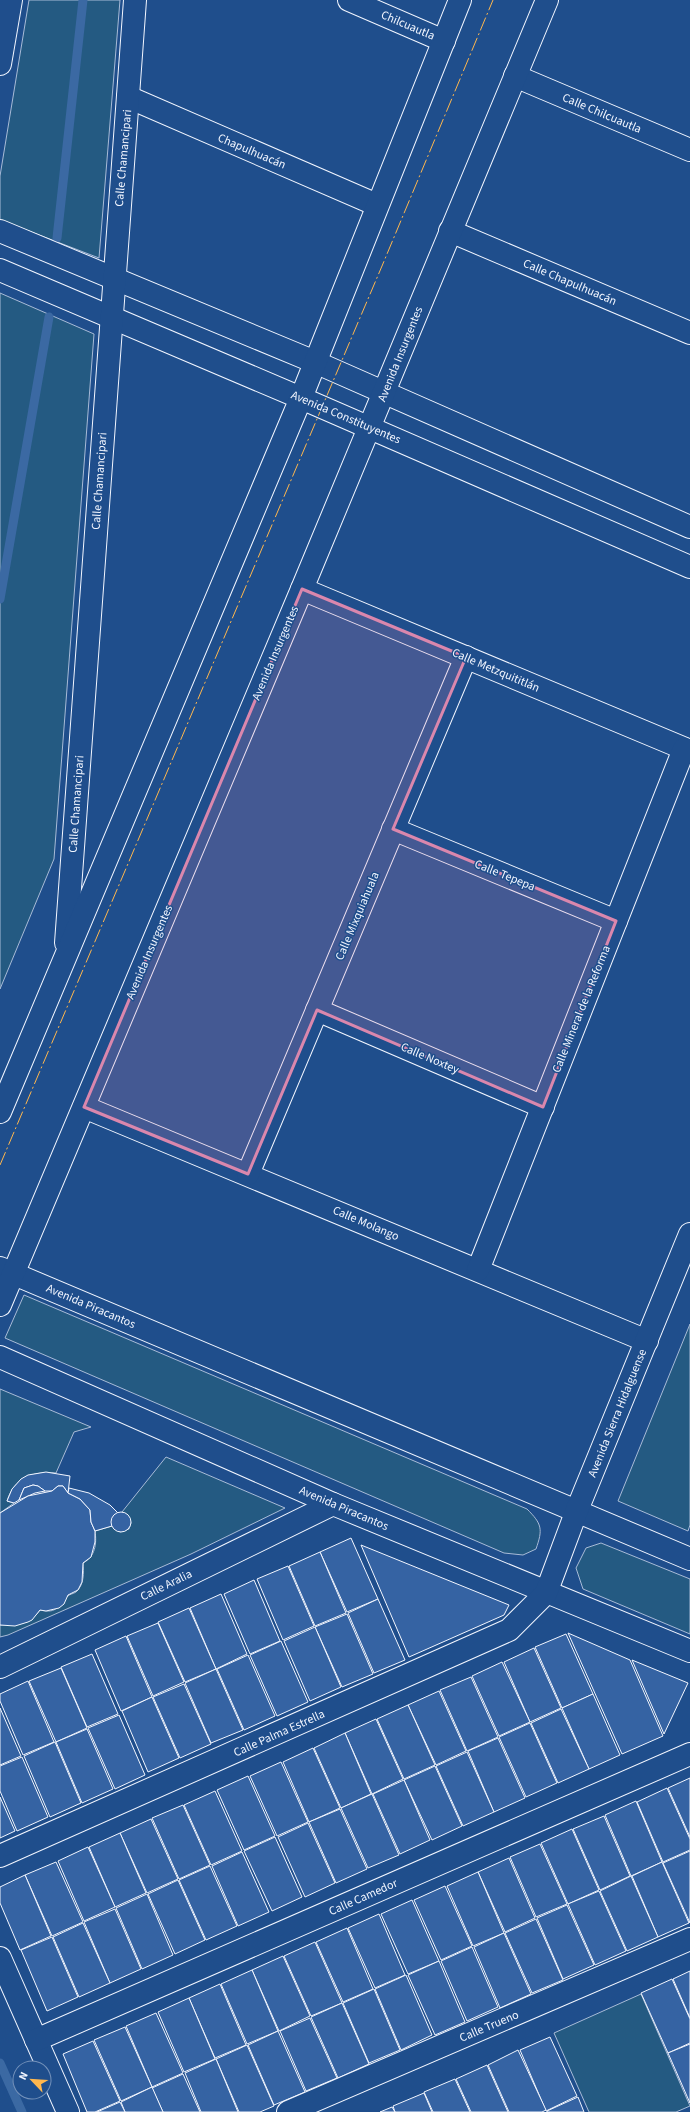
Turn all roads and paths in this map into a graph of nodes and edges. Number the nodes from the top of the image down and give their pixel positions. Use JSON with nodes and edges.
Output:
{"nodes":[{"id":1,"x":11,"y":0,"type":"edge"},
{"id":2,"x":135,"y":0,"type":"edge"},
{"id":3,"x":349,"y":0,"type":"edge"},
{"id":4,"x":460,"y":0,"type":"edge"},
{"id":5,"x":547,"y":0,"type":"edge"},
{"id":6,"x":444,"y":41,"type":"junction"},
{"id":7,"x":1,"y":50,"type":"edge"},
{"id":8,"x":515,"y":76,"type":"junction"},
{"id":9,"x":128,"y":97,"type":"junction"},
{"id":10,"x":690,"y":150,"type":"edge"},
{"id":11,"x":377,"y":205,"type":"junction"},
{"id":12,"x":0,"y":231,"type":"edge"},
{"id":13,"x":450,"y":231,"type":"junction"},
{"id":14,"x":0,"y":270,"type":"edge"},
{"id":15,"x":114,"y":278,"type":"junction"},
{"id":16,"x":111,"y":317,"type":"junction"},
{"id":17,"x":690,"y":332,"type":"edge"},
{"id":18,"x":315,"y":362,"type":"junction"},
{"id":19,"x":384,"y":392,"type":"junction"},
{"id":20,"x":301,"y":398,"type":"junction"},
{"id":21,"x":369,"y":428,"type":"junction"},
{"id":22,"x":690,"y":526,"type":"edge"},
{"id":23,"x":690,"y":567,"type":"edge"},
{"id":24,"x":302,"y":588,"type":"junction"},
{"id":25,"x":466,"y":658,"type":"junction"},
{"id":26,"x":687,"y":750,"type":"edge"},
{"id":27,"x":393,"y":830,"type":"junction"},
{"id":28,"x":616,"y":921,"type":"junction"},
{"id":29,"x":64,"y":962,"type":"junction"},
{"id":30,"x":317,"y":1010,"type":"junction"},
{"id":31,"x":84,"y":1107,"type":"junction"},
{"id":32,"x":543,"y":1107,"type":"junction"},
{"id":33,"x":0,"y":1112,"type":"edge"},
{"id":34,"x":248,"y":1174,"type":"junction"},
{"id":35,"x":690,"y":1234,"type":"edge"},
{"id":36,"x":478,"y":1270,"type":"junction"},
{"id":37,"x":7,"y":1271,"type":"edge"},
{"id":38,"x":0,"y":1305,"type":"edge"},
{"id":39,"x":647,"y":1341,"type":"junction"},
{"id":40,"x":0,"y":1357,"type":"edge"},
{"id":41,"x":333,"y":1504,"type":"junction"},
{"id":42,"x":577,"y":1510,"type":"junction"},
{"id":43,"x":690,"y":1559,"type":"edge"},
{"id":44,"x":546,"y":1593,"type":"junction"},
{"id":45,"x":690,"y":1651,"type":"edge"},
{"id":46,"x":0,"y":1667,"type":"edge"},
{"id":47,"x":690,"y":1754,"type":"edge"},
{"id":48,"x":0,"y":1856,"type":"edge"},
{"id":49,"x":690,"y":1939,"type":"edge"},
{"id":50,"x":0,"y":1958,"type":"edge"},
{"id":51,"x":36,"y":2040,"type":"junction"},
{"id":52,"x":68,"y":2112,"type":"edge"},
{"id":53,"x":288,"y":2112,"type":"edge"}],
"edges":[{"from":1,"to":7,"type":"street"},
{"from":2,"to":9,"type":"street","name":"Calle Chamancipari"},
{"from":3,"to":6,"type":"street","name":"Chilcuautla"},
{"from":4,"to":6,"type":"street"},
{"from":5,"to":8,"type":"street","name":"Avenida Insurgentes"},
{"from":6,"to":11,"type":"street"},
{"from":8,"to":10,"type":"street","name":"Calle Chilcuautla"},
{"from":8,"to":13,"type":"street","name":"Avenida Insurgentes"},
{"from":9,"to":11,"type":"street","name":"Chapulhuacán"},
{"from":9,"to":15,"type":"street","name":"Calle Chamancipari"},
{"from":11,"to":18,"type":"street"},
{"from":12,"to":15,"type":"street"},
{"from":13,"to":17,"type":"street","name":"Calle Chapulhuacán"},
{"from":13,"to":19,"type":"street","name":"Avenida Insurgentes"},
{"from":14,"to":16,"type":"street","name":"Avenida Constituyentes"},
{"from":15,"to":16,"type":"street","name":"Calle Chamancipari"},
{"from":15,"to":18,"type":"street"},
{"from":16,"to":20,"type":"street","name":"Avenida Constituyentes"},
{"from":16,"to":29,"type":"street","name":"Calle Chamancipari"},
{"from":18,"to":19,"type":"street"},
{"from":18,"to":20,"type":"street"},
{"from":19,"to":21,"type":"street","name":"Avenida Insurgentes"},
{"from":19,"to":22,"type":"street"},
{"from":20,"to":21,"type":"street","name":"Avenida Constituyentes"},
{"from":20,"to":29,"type":"street"},
{"from":21,"to":23,"type":"street","name":"Avenida Constituyentes"},
{"from":21,"to":24,"type":"street","name":"Avenida Insurgentes"},
{"from":24,"to":25,"type":"street","name":"Calle Metzquititlán"},
{"from":24,"to":31,"type":"street","name":"Avenida Insurgentes"},
{"from":25,"to":26,"type":"street","name":"Calle Metzquititlán"},
{"from":25,"to":27,"type":"street","name":"Calle Mixquiahuala"},
{"from":26,"to":28,"type":"street","name":"Calle Mineral de la Reforma"},
{"from":27,"to":28,"type":"street","name":"Calle Tepepa"},
{"from":27,"to":30,"type":"street","name":"Calle Mixquiahuala"},
{"from":28,"to":32,"type":"street","name":"Calle Mineral de la Reforma"},
{"from":29,"to":33,"type":"street"},
{"from":30,"to":32,"type":"street","name":"Calle Noxtey"},
{"from":30,"to":34,"type":"street","name":"Calle Mixquiahuala"},
{"from":31,"to":34,"type":"street","name":"Calle Molango"},
{"from":31,"to":37,"type":"street","name":"Avenida Insurgentes"},
{"from":32,"to":36,"type":"street","name":"Calle Mineral de la Reforma"},
{"from":34,"to":36,"type":"street","name":"Calle Molango"},
{"from":35,"to":39,"type":"street","name":"Avenida Sierra Hidalguense"},
{"from":36,"to":39,"type":"street","name":"Calle Molango"},
{"from":37,"to":38,"type":"street","name":"Avenida Insurgentes"},
{"from":37,"to":42,"type":"street","name":"Avenida Piracantos"},
{"from":39,"to":42,"type":"street","name":"Avenida Sierra Hidalguense"},
{"from":40,"to":41,"type":"street","name":"Avenida Piracantos"},
{"from":41,"to":44,"type":"street","name":"Avenida Piracantos"},
{"from":41,"to":46,"type":"street","name":"Calle Aralia"},
{"from":42,"to":43,"type":"street","name":"Avenida Piracantos"},
{"from":42,"to":44,"type":"street","name":"Avenida Sierra Hidalguense"},
{"from":44,"to":45,"type":"street","name":"Avenida Piracantos"},
{"from":44,"to":48,"type":"street","name":"Calle Palma Estrella"},
{"from":47,"to":51,"type":"street","name":"Calle Camedor"},
{"from":49,"to":53,"type":"street","name":"Calle Trueno"},
{"from":50,"to":51,"type":"street"},
{"from":51,"to":52,"type":"street"}]}
